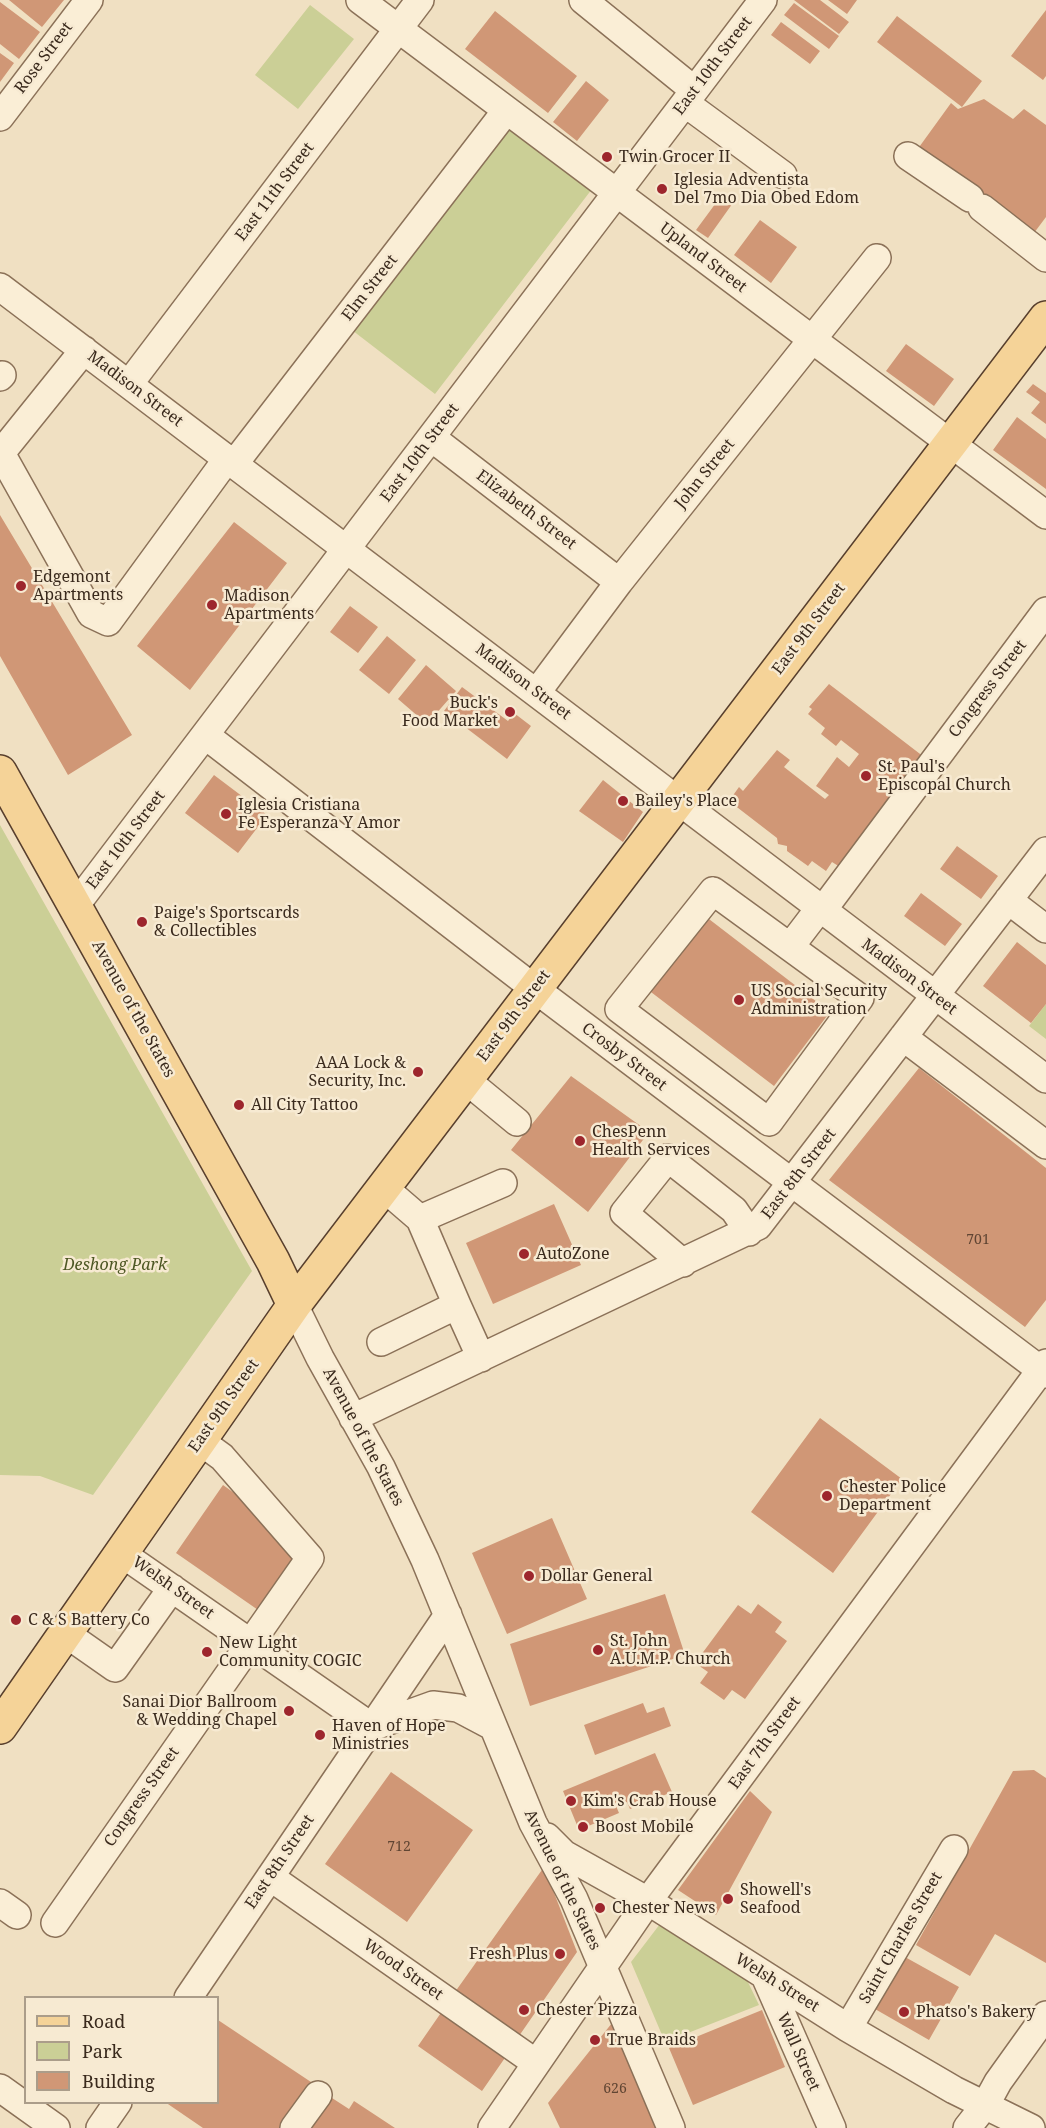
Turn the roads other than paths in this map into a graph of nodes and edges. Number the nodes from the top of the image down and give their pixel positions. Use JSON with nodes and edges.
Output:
{"nodes":[{"id":1,"x":89,"y":0,"type":"edge"},
{"id":2,"x":360,"y":0,"type":"edge"},
{"id":3,"x":420,"y":0,"type":"edge"},
{"id":4,"x":763,"y":0,"type":"edge"},
{"id":5,"x":588,"y":1,"type":"edge"},
{"id":6,"x":399,"y":29,"type":"junction"},
{"id":7,"x":690,"y":96,"type":"junction"},
{"id":8,"x":506,"y":111,"type":"junction"},
{"id":9,"x":0,"y":117,"type":"edge"},
{"id":10,"x":908,"y":156,"type":"dead end"},
{"id":11,"x":783,"y":175,"type":"dead end"},
{"id":12,"x":616,"y":194,"type":"junction"},
{"id":13,"x":877,"y":258,"type":"dead end"},
{"id":14,"x":1046,"y":258,"type":"edge"},
{"id":15,"x":0,"y":287,"type":"edge"},
{"id":16,"x":1046,"y":318,"type":"edge"},
{"id":17,"x":812,"y":340,"type":"junction"},
{"id":18,"x":84,"y":350,"type":"junction"},
{"id":19,"x":129,"y":384,"type":"junction"},
{"id":20,"x":432,"y":438,"type":"junction"},
{"id":21,"x":950,"y":444,"type":"junction"},
{"id":22,"x":231,"y":462,"type":"junction"},
{"id":23,"x":1046,"y":515,"type":"edge"},
{"id":24,"x":346,"y":550,"type":"junction"},
{"id":25,"x":620,"y":582,"type":"junction"},
{"id":26,"x":1046,"y":611,"type":"edge"},
{"id":27,"x":537,"y":692,"type":"junction"},
{"id":28,"x":205,"y":735,"type":"junction"},
{"id":29,"x":0,"y":772,"type":"edge"},
{"id":30,"x":678,"y":802,"type":"junction"},
{"id":31,"x":1046,"y":850,"type":"edge"},
{"id":32,"x":1008,"y":900,"type":"junction"},
{"id":33,"x":75,"y":906,"type":"junction"},
{"id":34,"x":820,"y":910,"type":"junction"},
{"id":35,"x":1046,"y":929,"type":"edge"},
{"id":36,"x":790,"y":947,"type":"junction"},
{"id":37,"x":535,"y":989,"type":"junction"},
{"id":38,"x":934,"y":997,"type":"junction"},
{"id":39,"x":903,"y":1037,"type":"junction"},
{"id":40,"x":689,"y":1062,"type":"junction"},
{"id":41,"x":1046,"y":1079,"type":"edge"},
{"id":42,"x":466,"y":1080,"type":"junction"},
{"id":43,"x":669,"y":1090,"type":"junction"},
{"id":44,"x":517,"y":1122,"type":"dead end"},
{"id":45,"x":1046,"y":1145,"type":"edge"},
{"id":46,"x":503,"y":1183,"type":"dead end"},
{"id":47,"x":792,"y":1183,"type":"junction"},
{"id":48,"x":384,"y":1188,"type":"junction"},
{"id":49,"x":420,"y":1220,"type":"junction"},
{"id":50,"x":749,"y":1232,"type":"junction"},
{"id":51,"x":683,"y":1263,"type":"junction"},
{"id":52,"x":294,"y":1305,"type":"junction"},
{"id":53,"x":457,"y":1305,"type":"junction"},
{"id":54,"x":381,"y":1342,"type":"dead end"},
{"id":55,"x":481,"y":1358,"type":"junction"},
{"id":56,"x":1044,"y":1369,"type":"edge"},
{"id":57,"x":353,"y":1418,"type":"junction"},
{"id":58,"x":200,"y":1441,"type":"junction"},
{"id":59,"x":121,"y":1553,"type":"junction"},
{"id":60,"x":172,"y":1588,"type":"junction"},
{"id":61,"x":448,"y":1615,"type":"junction"},
{"id":62,"x":65,"y":1633,"type":"junction"},
{"id":63,"x":250,"y":1642,"type":"junction"},
{"id":64,"x":492,"y":1726,"type":"junction"},
{"id":65,"x":0,"y":1727,"type":"edge"},
{"id":66,"x":372,"y":1727,"type":"junction"},
{"id":67,"x":533,"y":1823,"type":"junction"},
{"id":68,"x":954,"y":1849,"type":"dead end"},
{"id":69,"x":270,"y":1877,"type":"junction"},
{"id":70,"x":648,"y":1901,"type":"junction"},
{"id":71,"x":55,"y":1923,"type":"dead end"},
{"id":72,"x":603,"y":1965,"type":"junction"},
{"id":73,"x":765,"y":1976,"type":"junction"},
{"id":74,"x":190,"y":1996,"type":"edge"},
{"id":75,"x":1046,"y":2016,"type":"edge"},
{"id":76,"x":848,"y":2028,"type":"junction"},
{"id":77,"x":536,"y":2062,"type":"junction"},
{"id":78,"x":0,"y":2088,"type":"edge"},
{"id":79,"x":318,"y":2095,"type":"dead end"},
{"id":80,"x":117,"y":2104,"type":"edge"},
{"id":81,"x":986,"y":2104,"type":"junction"},
{"id":82,"x":56,"y":2128,"type":"edge"},
{"id":83,"x":100,"y":2128,"type":"edge"},
{"id":84,"x":294,"y":2128,"type":"edge"},
{"id":85,"x":492,"y":2128,"type":"edge"},
{"id":86,"x":671,"y":2128,"type":"edge"},
{"id":87,"x":831,"y":2128,"type":"edge"},
{"id":88,"x":967,"y":2128,"type":"edge"},
{"id":89,"x":1031,"y":2128,"type":"edge"}],
"edges":[{"from":1,"to":9,"type":"street","name":"Rose Street"},
{"from":2,"to":6,"type":"street","name":"Upland Street"},
{"from":3,"to":6,"type":"street","name":"East 11th Street"},
{"from":4,"to":7,"type":"street","name":"East 10th Street"},
{"from":5,"to":7,"type":"street"},
{"from":6,"to":8,"type":"street","name":"Upland Street"},
{"from":6,"to":19,"type":"street","name":"East 11th Street"},
{"from":7,"to":11,"type":"street"},
{"from":7,"to":12,"type":"street","name":"East 10th Street"},
{"from":8,"to":12,"type":"street","name":"Upland Street"},
{"from":8,"to":22,"type":"street","name":"Elm Street"},
{"from":10,"to":14,"type":"street"},
{"from":12,"to":17,"type":"street","name":"Upland Street"},
{"from":12,"to":20,"type":"street","name":"East 10th Street"},
{"from":13,"to":17,"type":"street","name":"John Street"},
{"from":15,"to":18,"type":"street","name":"Madison Street"},
{"from":16,"to":21,"type":"main road","name":"East 9th Street"},
{"from":17,"to":21,"type":"street","name":"Upland Street"},
{"from":17,"to":25,"type":"street","name":"John Street"},
{"from":18,"to":19,"type":"street","name":"Madison Street"},
{"from":18,"to":22,"type":"street","name":"Elm Street"},
{"from":19,"to":22,"type":"street","name":"Madison Street"},
{"from":20,"to":24,"type":"street","name":"East 10th Street"},
{"from":20,"to":25,"type":"street","name":"Elizabeth Street"},
{"from":21,"to":23,"type":"street","name":"Upland Street"},
{"from":21,"to":30,"type":"main road","name":"East 9th Street"},
{"from":22,"to":24,"type":"street","name":"Madison Street"},
{"from":24,"to":27,"type":"street","name":"Madison Street"},
{"from":24,"to":28,"type":"street","name":"East 10th Street"},
{"from":25,"to":27,"type":"street","name":"John Street"},
{"from":26,"to":34,"type":"street","name":"Congress Street"},
{"from":27,"to":30,"type":"street","name":"Madison Street"},
{"from":28,"to":33,"type":"street","name":"East 10th Street"},
{"from":28,"to":37,"type":"street","name":"Crosby Street"},
{"from":29,"to":33,"type":"main road","name":"Avenue of the States"},
{"from":30,"to":34,"type":"street","name":"Madison Street"},
{"from":30,"to":37,"type":"main road","name":"East 9th Street"},
{"from":31,"to":32,"type":"street","name":"East 8th Street"},
{"from":32,"to":35,"type":"street"},
{"from":32,"to":38,"type":"street","name":"East 8th Street"},
{"from":33,"to":52,"type":"main road","name":"Avenue of the States"},
{"from":34,"to":36,"type":"street","name":"Congress Street"},
{"from":34,"to":38,"type":"street","name":"Madison Street"},
{"from":36,"to":40,"type":"street"},
{"from":36,"to":40,"type":"street"},
{"from":37,"to":42,"type":"main road","name":"East 9th Street"},
{"from":37,"to":43,"type":"street","name":"Crosby Street"},
{"from":38,"to":39,"type":"street","name":"East 8th Street"},
{"from":38,"to":41,"type":"street","name":"Madison Street"},
{"from":39,"to":45,"type":"street"},
{"from":39,"to":47,"type":"street","name":"East 8th Street"},
{"from":40,"to":43,"type":"street"},
{"from":42,"to":44,"type":"street"},
{"from":42,"to":48,"type":"main road","name":"East 9th Street"},
{"from":43,"to":47,"type":"street","name":"Crosby Street"},
{"from":46,"to":49,"type":"street"},
{"from":47,"to":50,"type":"street","name":"East 8th Street"},
{"from":47,"to":56,"type":"street","name":"Crosby Street"},
{"from":48,"to":49,"type":"street"},
{"from":48,"to":52,"type":"main road","name":"East 9th Street"},
{"from":49,"to":53,"type":"street"},
{"from":50,"to":51,"type":"street","name":"East 8th Street"},
{"from":50,"to":51,"type":"street"},
{"from":51,"to":55,"type":"street","name":"East 8th Street"},
{"from":52,"to":57,"type":"street","name":"Avenue of the States"},
{"from":52,"to":58,"type":"main road","name":"East 9th Street"},
{"from":53,"to":54,"type":"street"},
{"from":53,"to":55,"type":"street"},
{"from":55,"to":57,"type":"street","name":"East 8th Street"},
{"from":56,"to":70,"type":"street","name":"East 7th Street"},
{"from":57,"to":61,"type":"street","name":"Avenue of the States"},
{"from":58,"to":59,"type":"main road","name":"East 9th Street"},
{"from":58,"to":63,"type":"street","name":"Congress Street"},
{"from":59,"to":60,"type":"street","name":"Welsh Street"},
{"from":59,"to":62,"type":"main road","name":"East 9th Street"},
{"from":60,"to":62,"type":"street"},
{"from":60,"to":63,"type":"street","name":"Welsh Street"},
{"from":61,"to":64,"type":"street","name":"Avenue of the States"},
{"from":61,"to":66,"type":"street","name":"East 8th Street"},
{"from":62,"to":65,"type":"main road","name":"East 9th Street"},
{"from":63,"to":66,"type":"street","name":"Welsh Street"},
{"from":63,"to":71,"type":"street","name":"Congress Street"},
{"from":64,"to":66,"type":"street"},
{"from":64,"to":67,"type":"street","name":"Avenue of the States"},
{"from":66,"to":69,"type":"street","name":"East 8th Street"},
{"from":67,"to":70,"type":"street","name":"Welsh Street"},
{"from":67,"to":72,"type":"street","name":"Avenue of the States"},
{"from":68,"to":76,"type":"street","name":"Saint Charles Street"},
{"from":69,"to":74,"type":"street","name":"East 8th Street"},
{"from":69,"to":77,"type":"street","name":"Wood Street"},
{"from":70,"to":72,"type":"street","name":"East 7th Street"},
{"from":70,"to":73,"type":"street","name":"Welsh Street"},
{"from":72,"to":77,"type":"street","name":"East 7th Street"},
{"from":72,"to":86,"type":"street","name":"Avenue of the States"},
{"from":73,"to":76,"type":"street","name":"Welsh Street"},
{"from":73,"to":87,"type":"street","name":"Wall Street"},
{"from":75,"to":81,"type":"street"},
{"from":76,"to":81,"type":"street","name":"Welsh Street"},
{"from":77,"to":85,"type":"street","name":"East 7th Street"},
{"from":78,"to":82,"type":"street"},
{"from":79,"to":84,"type":"street"},
{"from":80,"to":83,"type":"street"},
{"from":81,"to":88,"type":"street"},
{"from":81,"to":89,"type":"street","name":"Welsh Street"}]}
